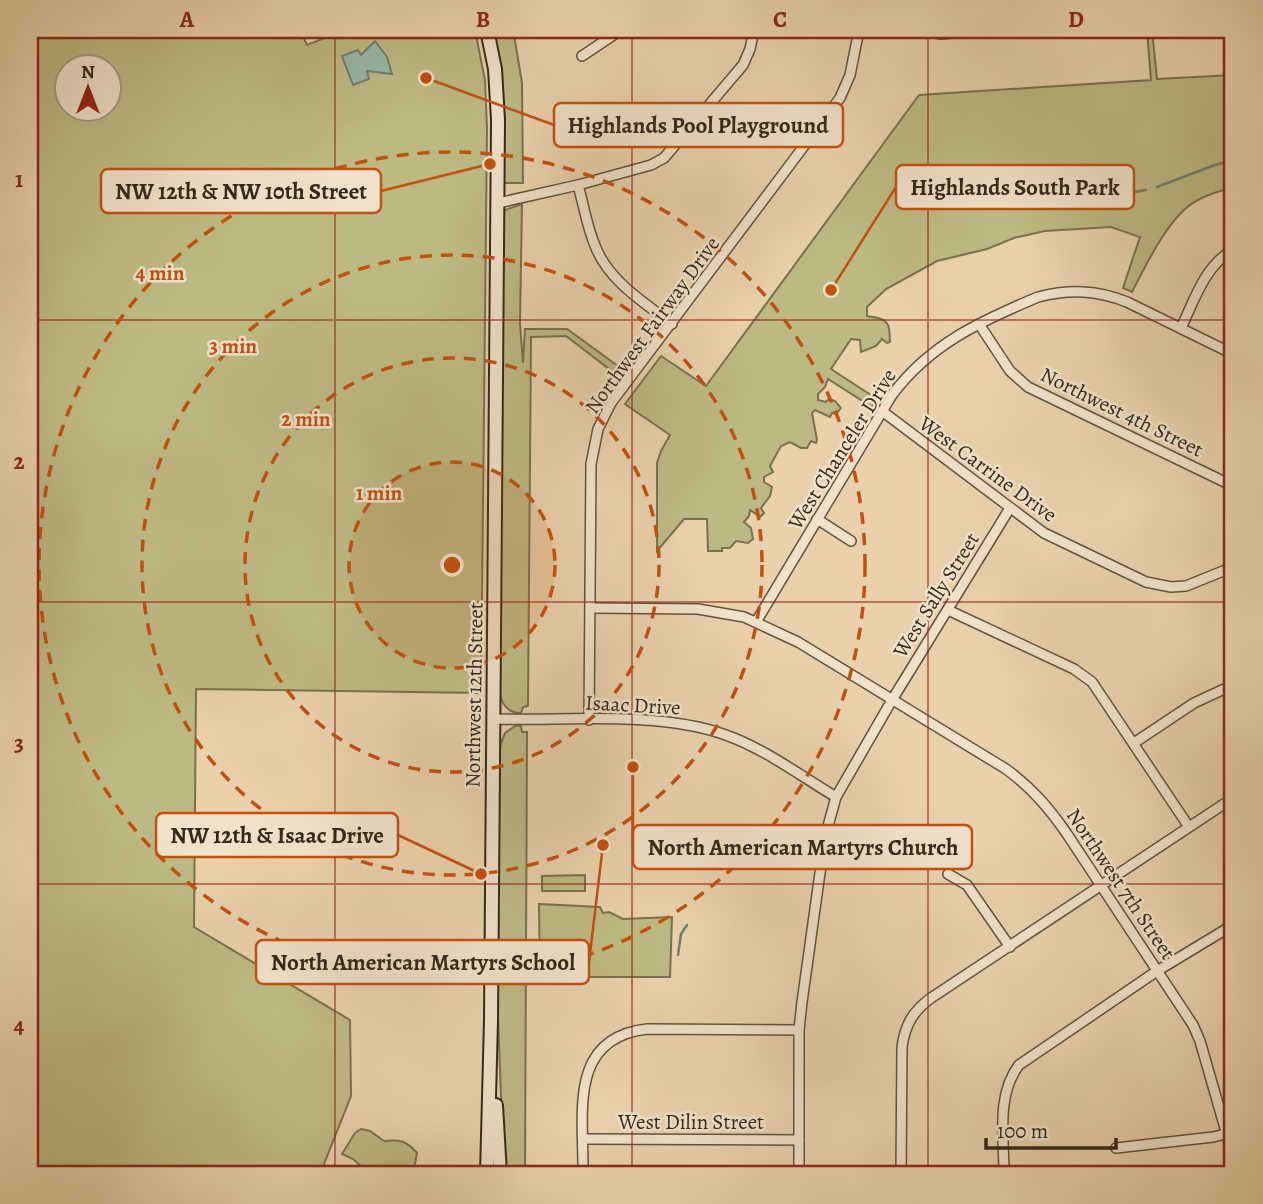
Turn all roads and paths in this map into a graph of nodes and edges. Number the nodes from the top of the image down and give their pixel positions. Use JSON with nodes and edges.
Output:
{"nodes":[{"id":1,"x":487,"y":30,"type":"edge"},
{"id":2,"x":621,"y":30,"type":"edge"},
{"id":3,"x":754,"y":30,"type":"edge"},
{"id":4,"x":859,"y":30,"type":"edge"},
{"id":5,"x":920,"y":30,"type":"edge"},
{"id":6,"x":991,"y":30,"type":"edge"},
{"id":7,"x":582,"y":56,"type":"dead end"},
{"id":8,"x":578,"y":185,"type":"junction"},
{"id":9,"x":498,"y":203,"type":"junction"},
{"id":10,"x":1233,"y":250,"type":"edge"},
{"id":11,"x":672,"y":324,"type":"junction"},
{"id":12,"x":979,"y":324,"type":"junction"},
{"id":13,"x":1181,"y":328,"type":"junction"},
{"id":14,"x":1233,"y":354,"type":"edge"},
{"id":15,"x":882,"y":411,"type":"junction"},
{"id":16,"x":1233,"y":486,"type":"edge"},
{"id":17,"x":1010,"y":508,"type":"junction"},
{"id":18,"x":817,"y":519,"type":"junction"},
{"id":19,"x":851,"y":541,"type":"dead end"},
{"id":20,"x":1233,"y":567,"type":"edge"},
{"id":21,"x":590,"y":608,"type":"junction"},
{"id":22,"x":948,"y":610,"type":"junction"},
{"id":23,"x":756,"y":622,"type":"junction"},
{"id":24,"x":1233,"y":685,"type":"edge"},
{"id":25,"x":892,"y":700,"type":"junction"},
{"id":26,"x":494,"y":719,"type":"junction"},
{"id":27,"x":589,"y":720,"type":"junction"},
{"id":28,"x":1134,"y":743,"type":"junction"},
{"id":29,"x":836,"y":797,"type":"junction"},
{"id":30,"x":1233,"y":798,"type":"edge"},
{"id":31,"x":1189,"y":827,"type":"junction"},
{"id":32,"x":948,"y":874,"type":"dead end"},
{"id":33,"x":1101,"y":886,"type":"junction"},
{"id":34,"x":1233,"y":925,"type":"edge"},
{"id":35,"x":1010,"y":947,"type":"junction"},
{"id":36,"x":1157,"y":971,"type":"junction"},
{"id":37,"x":491,"y":1020,"type":"junction"},
{"id":38,"x":799,"y":1030,"type":"junction"},
{"id":39,"x":1230,"y":1134,"type":"edge"},
{"id":40,"x":584,"y":1139,"type":"junction"},
{"id":41,"x":799,"y":1140,"type":"junction"},
{"id":42,"x":1116,"y":1148,"type":"dead end"},
{"id":43,"x":1233,"y":1156,"type":"edge"},
{"id":44,"x":487,"y":1174,"type":"edge"},
{"id":45,"x":500,"y":1174,"type":"edge"},
{"id":46,"x":583,"y":1174,"type":"edge"},
{"id":47,"x":799,"y":1174,"type":"edge"},
{"id":48,"x":901,"y":1174,"type":"edge"},
{"id":49,"x":1004,"y":1174,"type":"edge"}],
"edges":[{"from":1,"to":9,"type":"main road","name":"Northwest 12th Street"},
{"from":2,"to":7,"type":"street"},
{"from":3,"to":8,"type":"street"},
{"from":4,"to":11,"type":"street","name":"Northwest Fairway Drive"},
{"from":5,"to":6,"type":"street"},
{"from":8,"to":9,"type":"street"},
{"from":8,"to":11,"type":"street"},
{"from":9,"to":26,"type":"main road","name":"Northwest 12th Street"},
{"from":10,"to":13,"type":"street"},
{"from":11,"to":21,"type":"street","name":"Northwest Fairway Drive"},
{"from":12,"to":13,"type":"street","name":"West Chanceler Drive"},
{"from":12,"to":15,"type":"street","name":"West Chanceler Drive"},
{"from":12,"to":16,"type":"street","name":"Northwest 4th Street"},
{"from":13,"to":14,"type":"street","name":"West Chanceler Drive"},
{"from":15,"to":17,"type":"street","name":"West Carrine Drive"},
{"from":15,"to":18,"type":"street","name":"West Chanceler Drive"},
{"from":17,"to":20,"type":"street","name":"West Carrine Drive"},
{"from":17,"to":22,"type":"street","name":"West Sally Street"},
{"from":18,"to":19,"type":"street"},
{"from":18,"to":23,"type":"street","name":"West Chanceler Drive"},
{"from":21,"to":23,"type":"street","name":"Northwest 7th Street"},
{"from":21,"to":27,"type":"street","name":"Northwest Fairway Drive"},
{"from":22,"to":25,"type":"street","name":"West Sally Street"},
{"from":22,"to":28,"type":"street"},
{"from":23,"to":25,"type":"street","name":"Northwest 7th Street"},
{"from":24,"to":28,"type":"street"},
{"from":25,"to":29,"type":"street","name":"West Sally Street"},
{"from":25,"to":33,"type":"street","name":"Northwest 7th Street"},
{"from":26,"to":27,"type":"street","name":"Isaac Drive"},
{"from":26,"to":37,"type":"main road","name":"Northwest 12th Street"},
{"from":27,"to":29,"type":"street","name":"Isaac Drive"},
{"from":28,"to":31,"type":"street"},
{"from":29,"to":38,"type":"street","name":"West Sally Street"},
{"from":30,"to":31,"type":"street"},
{"from":31,"to":33,"type":"street"},
{"from":32,"to":35,"type":"street"},
{"from":33,"to":35,"type":"street"},
{"from":33,"to":36,"type":"street","name":"Northwest 7th Street"},
{"from":34,"to":36,"type":"street"},
{"from":35,"to":48,"type":"street"},
{"from":36,"to":39,"type":"street","name":"Northwest 7th Street"},
{"from":36,"to":49,"type":"street"},
{"from":37,"to":44,"type":"main road","name":"Northwest 12th Street"},
{"from":37,"to":45,"type":"main road","name":"Northwest 12th Street"},
{"from":38,"to":40,"type":"street"},
{"from":38,"to":41,"type":"street","name":"West Sally Street"},
{"from":39,"to":42,"type":"street"},
{"from":39,"to":43,"type":"street","name":"Northwest 7th Street"},
{"from":40,"to":41,"type":"street","name":"West Dilin Street"},
{"from":40,"to":46,"type":"street"},
{"from":41,"to":47,"type":"street","name":"West Sally Street"}]}
